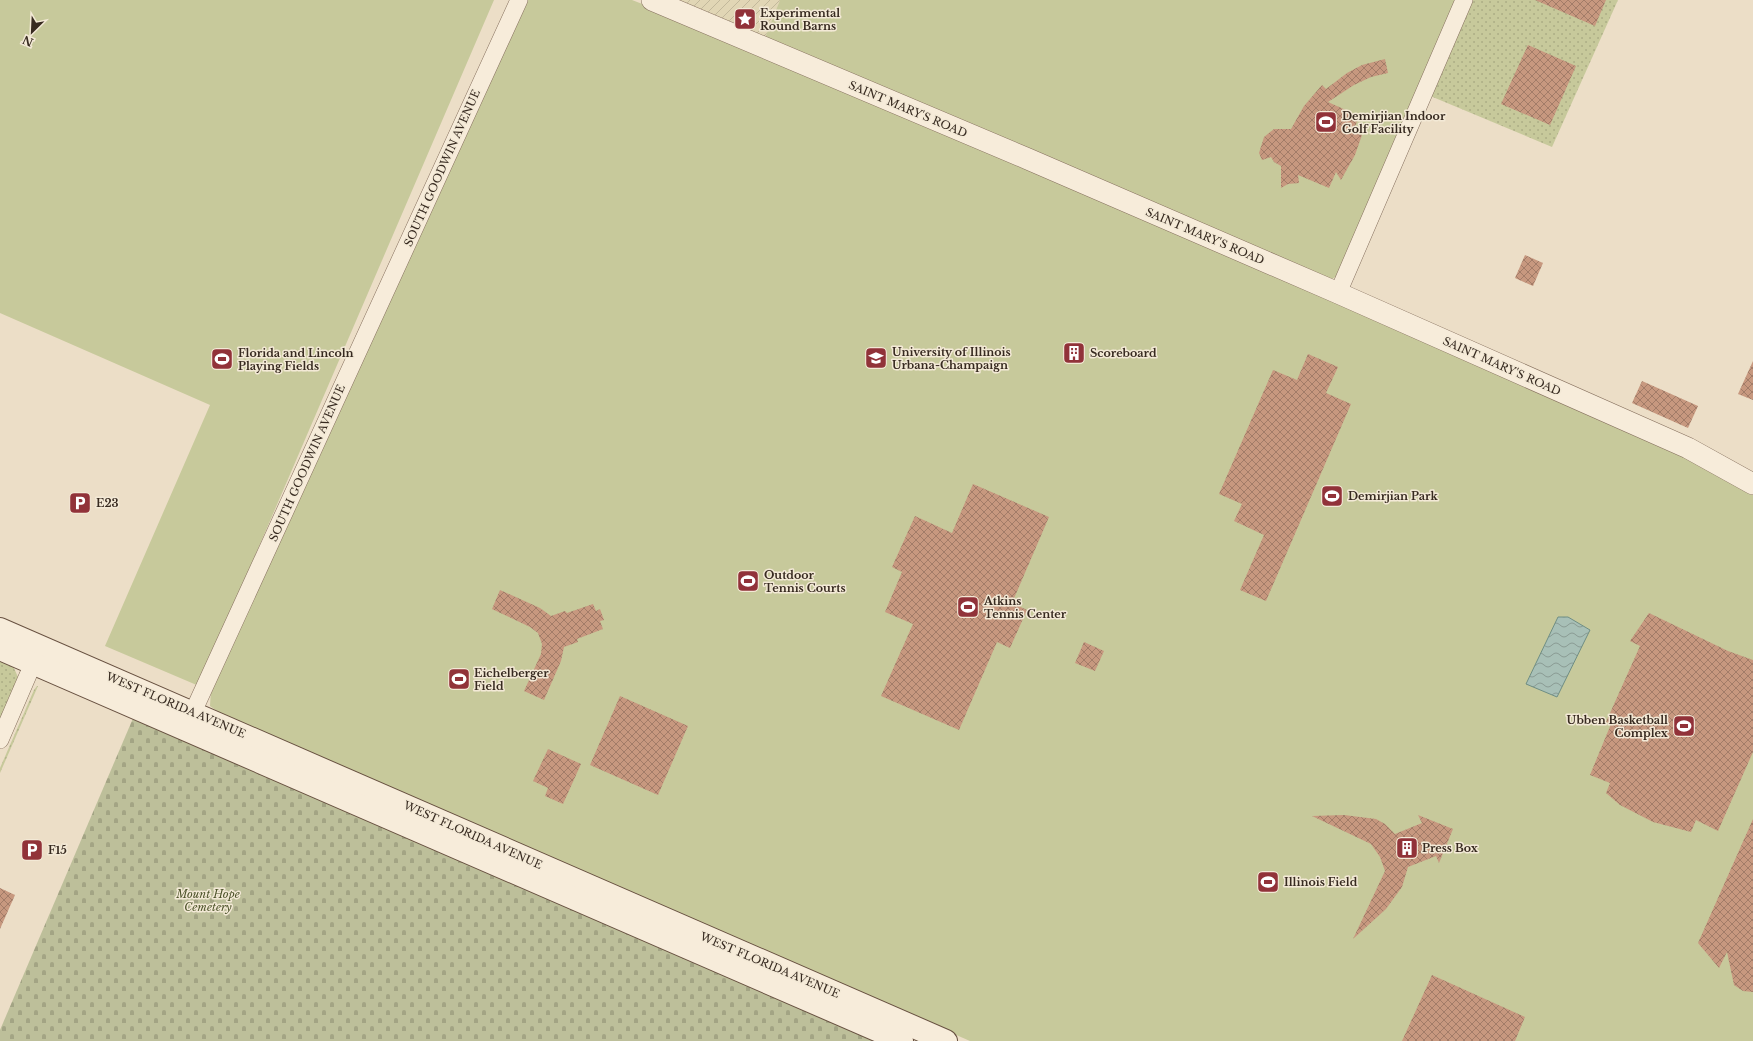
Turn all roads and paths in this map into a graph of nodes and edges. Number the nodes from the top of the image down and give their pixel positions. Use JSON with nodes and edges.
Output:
{"nodes":[{"id":1,"x":519,"y":0,"type":"edge"},
{"id":2,"x":652,"y":0,"type":"edge"},
{"id":3,"x":1464,"y":0,"type":"edge"},
{"id":4,"x":1338,"y":293,"type":"junction"},
{"id":5,"x":1753,"y":484,"type":"edge"},
{"id":6,"x":0,"y":629,"type":"edge"},
{"id":7,"x":0,"y":649,"type":"edge"},
{"id":8,"x":36,"y":655,"type":"junction"},
{"id":9,"x":189,"y":721,"type":"junction"},
{"id":10,"x":0,"y":740,"type":"edge"},
{"id":11,"x":902,"y":1041,"type":"edge"},
{"id":12,"x":946,"y":1041,"type":"edge"}],
"edges":[{"from":1,"to":9,"type":"street","name":"SOUTH GOODWIN AVENUE"},
{"from":2,"to":4,"type":"street","name":"SAINT MARY'S ROAD"},
{"from":3,"to":4,"type":"street"},
{"from":4,"to":5,"type":"street","name":"SAINT MARY'S ROAD"},
{"from":6,"to":8,"type":"main road","name":"WEST FLORIDA AVENUE"},
{"from":7,"to":8,"type":"main road","name":"WEST FLORIDA AVENUE"},
{"from":8,"to":9,"type":"main road","name":"WEST FLORIDA AVENUE"},
{"from":8,"to":10,"type":"street"},
{"from":9,"to":11,"type":"main road","name":"WEST FLORIDA AVENUE"},
{"from":9,"to":12,"type":"main road","name":"WEST FLORIDA AVENUE"}]}
